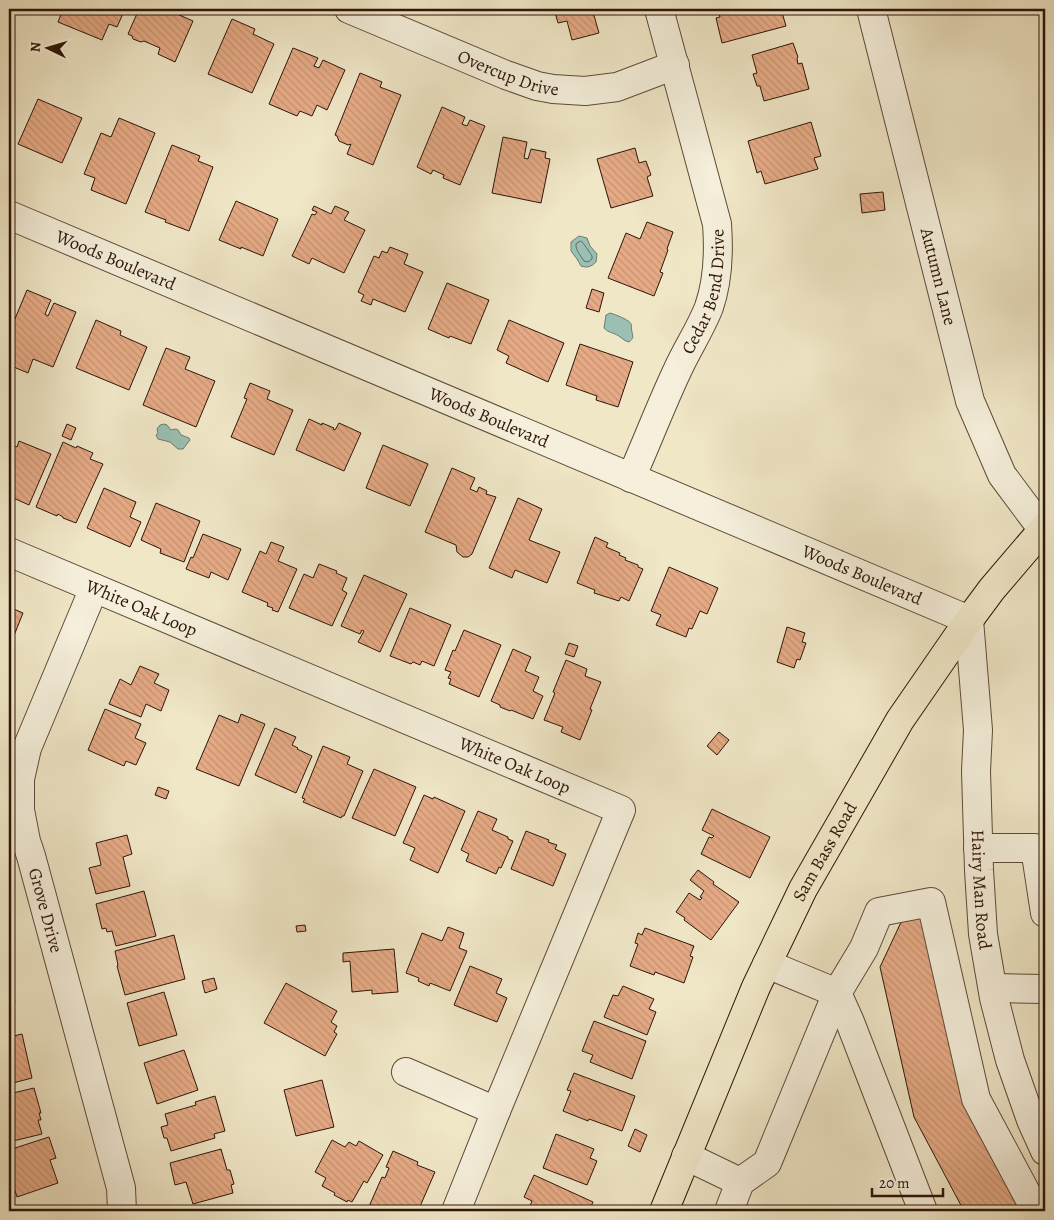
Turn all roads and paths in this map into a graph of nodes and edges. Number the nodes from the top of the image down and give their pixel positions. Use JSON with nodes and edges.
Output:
{"nodes":[{"id":1,"x":349,"y":9,"type":"edge"},
{"id":2,"x":659,"y":9,"type":"edge"},
{"id":3,"x":871,"y":9,"type":"edge"},
{"id":4,"x":675,"y":65,"type":"junction"},
{"id":5,"x":9,"y":215,"type":"edge"},
{"id":6,"x":631,"y":478,"type":"junction"},
{"id":7,"x":1044,"y":528,"type":"edge"},
{"id":8,"x":9,"y":552,"type":"edge"},
{"id":9,"x":94,"y":588,"type":"junction"},
{"id":10,"x":969,"y":620,"type":"junction"},
{"id":11,"x":978,"y":848,"type":"junction"},
{"id":12,"x":1045,"y":913,"type":"edge"},
{"id":13,"x":767,"y":964,"type":"junction"},
{"id":14,"x":993,"y":988,"type":"junction"},
{"id":15,"x":1045,"y":989,"type":"edge"},
{"id":16,"x":837,"y":994,"type":"junction"},
{"id":17,"x":406,"y":1072,"type":"dead end"},
{"id":18,"x":496,"y":1111,"type":"junction"},
{"id":19,"x":1045,"y":1151,"type":"edge"},
{"id":20,"x":686,"y":1156,"type":"junction"},
{"id":21,"x":740,"y":1182,"type":"junction"},
{"id":22,"x":122,"y":1211,"type":"edge"},
{"id":23,"x":456,"y":1211,"type":"edge"},
{"id":24,"x":664,"y":1211,"type":"edge"},
{"id":25,"x":729,"y":1211,"type":"edge"},
{"id":26,"x":923,"y":1211,"type":"edge"},
{"id":27,"x":1036,"y":1211,"type":"edge"}],
"edges":[{"from":1,"to":4,"type":"street","name":"Overcup Drive"},
{"from":2,"to":4,"type":"street","name":"Cedar Bend Drive"},
{"from":3,"to":7,"type":"street","name":"Autumn Lane"},
{"from":4,"to":6,"type":"street","name":"Cedar Bend Drive"},
{"from":5,"to":6,"type":"street","name":"Woods Boulevard"},
{"from":6,"to":10,"type":"street","name":"Woods Boulevard"},
{"from":7,"to":10,"type":"main road","name":"Sam Bass Road"},
{"from":8,"to":9,"type":"street","name":"White Oak Loop"},
{"from":9,"to":18,"type":"street","name":"White Oak Loop"},
{"from":9,"to":22,"type":"street","name":"Grove Drive"},
{"from":10,"to":11,"type":"street","name":"Hairy Man Road"},
{"from":10,"to":13,"type":"main road","name":"Sam Bass Road"},
{"from":11,"to":12,"type":"street"},
{"from":11,"to":14,"type":"street","name":"Hairy Man Road"},
{"from":13,"to":16,"type":"street"},
{"from":13,"to":20,"type":"main road","name":"Sam Bass Road"},
{"from":14,"to":15,"type":"street"},
{"from":14,"to":19,"type":"street","name":"Hairy Man Road"},
{"from":16,"to":21,"type":"street"},
{"from":16,"to":26,"type":"street"},
{"from":16,"to":27,"type":"street"},
{"from":17,"to":18,"type":"street"},
{"from":18,"to":23,"type":"street","name":"White Oak Loop"},
{"from":20,"to":21,"type":"street"},
{"from":20,"to":24,"type":"main road","name":"Sam Bass Road"},
{"from":21,"to":25,"type":"street"}]}
